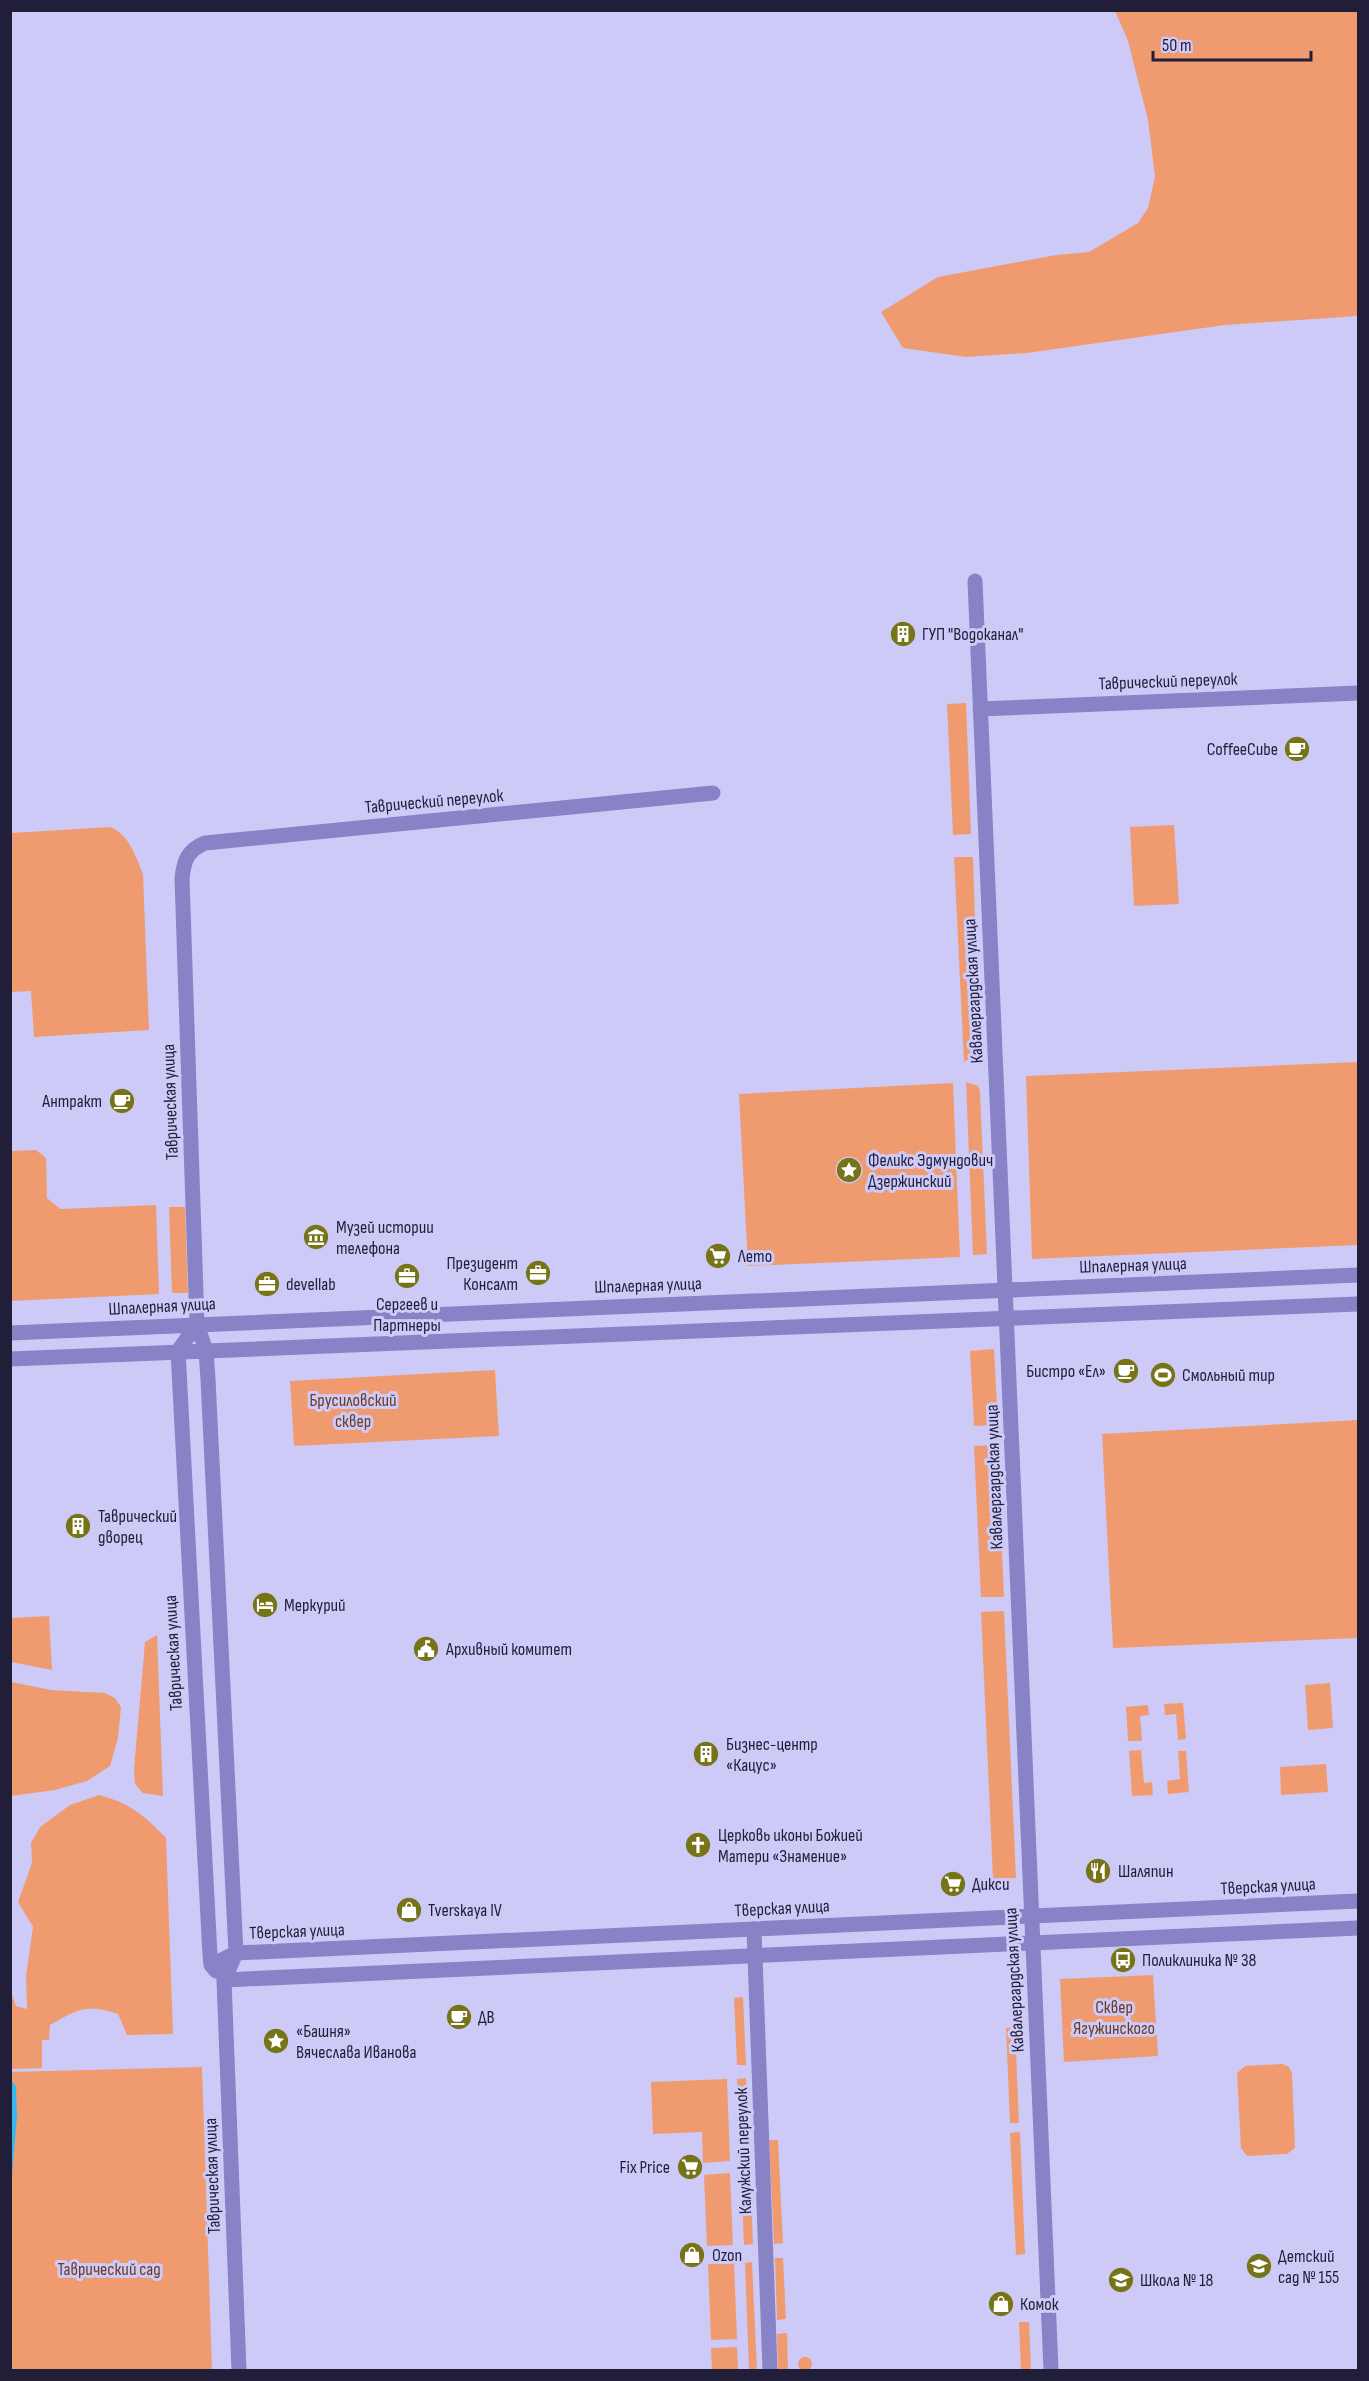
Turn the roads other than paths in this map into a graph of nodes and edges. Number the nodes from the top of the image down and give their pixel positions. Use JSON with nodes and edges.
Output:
{"nodes":[{"id":1,"x":975,"y":581,"type":"dead end"},
{"id":2,"x":1359,"y":693,"type":"edge"},
{"id":3,"x":980,"y":709,"type":"junction"},
{"id":4,"x":713,"y":793,"type":"dead end"},
{"id":5,"x":182,"y":878,"type":"joint"},
{"id":6,"x":1359,"y":1275,"type":"edge"},
{"id":7,"x":1006,"y":1289,"type":"junction"},
{"id":8,"x":1359,"y":1304,"type":"edge"},
{"id":9,"x":1008,"y":1318,"type":"junction"},
{"id":10,"x":197,"y":1324,"type":"junction"},
{"id":11,"x":10,"y":1333,"type":"edge"},
{"id":12,"x":178,"y":1351,"type":"junction"},
{"id":13,"x":206,"y":1351,"type":"junction"},
{"id":14,"x":10,"y":1359,"type":"edge"},
{"id":15,"x":1359,"y":1901,"type":"edge"},
{"id":16,"x":1031,"y":1916,"type":"junction"},
{"id":17,"x":1359,"y":1928,"type":"edge"},
{"id":18,"x":754,"y":1929,"type":"junction"},
{"id":19,"x":1032,"y":1941,"type":"junction"},
{"id":20,"x":236,"y":1953,"type":"junction"},
{"id":21,"x":755,"y":1955,"type":"junction"},
{"id":22,"x":210,"y":1965,"type":"junction"},
{"id":23,"x":224,"y":1980,"type":"junction"},
{"id":24,"x":239,"y":2370,"type":"edge"},
{"id":25,"x":770,"y":2370,"type":"edge"},
{"id":26,"x":1051,"y":2370,"type":"edge"}],
"edges":[{"from":1,"to":3,"type":"street","name":"Кавалергардская улица"},
{"from":2,"to":3,"type":"street","name":"Таврический переулок"},
{"from":3,"to":7,"type":"street","name":"Кавалергардская улица"},
{"from":4,"to":5,"type":"street","name":"Таврический переулок"},
{"from":5,"to":10,"type":"street","name":"Таврическая улица"},
{"from":6,"to":7,"type":"street","name":"Шпалерная улица"},
{"from":7,"to":9,"type":"street","name":"Кавалергардская улица"},
{"from":7,"to":10,"type":"street","name":"Шпалерная улица"},
{"from":8,"to":9,"type":"street"},
{"from":9,"to":13,"type":"street"},
{"from":9,"to":16,"type":"street","name":"Кавалергардская улица"},
{"from":10,"to":11,"type":"street","name":"Шпалерная улица"},
{"from":10,"to":12,"type":"street"},
{"from":10,"to":13,"type":"street","name":"Таврическая улица"},
{"from":12,"to":13,"type":"street"},
{"from":12,"to":14,"type":"street"},
{"from":12,"to":22,"type":"street","name":"Таврическая улица"},
{"from":13,"to":20,"type":"street","name":"Таврическая улица"},
{"from":15,"to":16,"type":"street","name":"Тверская улица"},
{"from":16,"to":18,"type":"street","name":"Тверская улица"},
{"from":16,"to":19,"type":"street","name":"Кавалергардская улица"},
{"from":17,"to":19,"type":"street"},
{"from":18,"to":20,"type":"street","name":"Тверская улица"},
{"from":18,"to":21,"type":"street","name":"Калужский переулок"},
{"from":19,"to":21,"type":"street"},
{"from":19,"to":26,"type":"street","name":"Кавалергардская улица"},
{"from":20,"to":22,"type":"street","name":"Тверская улица"},
{"from":20,"to":23,"type":"street","name":"Таврическая улица"},
{"from":21,"to":23,"type":"street"},
{"from":21,"to":25,"type":"street","name":"Калужский переулок"},
{"from":22,"to":23,"type":"street"},
{"from":23,"to":24,"type":"street","name":"Таврическая улица"}]}
